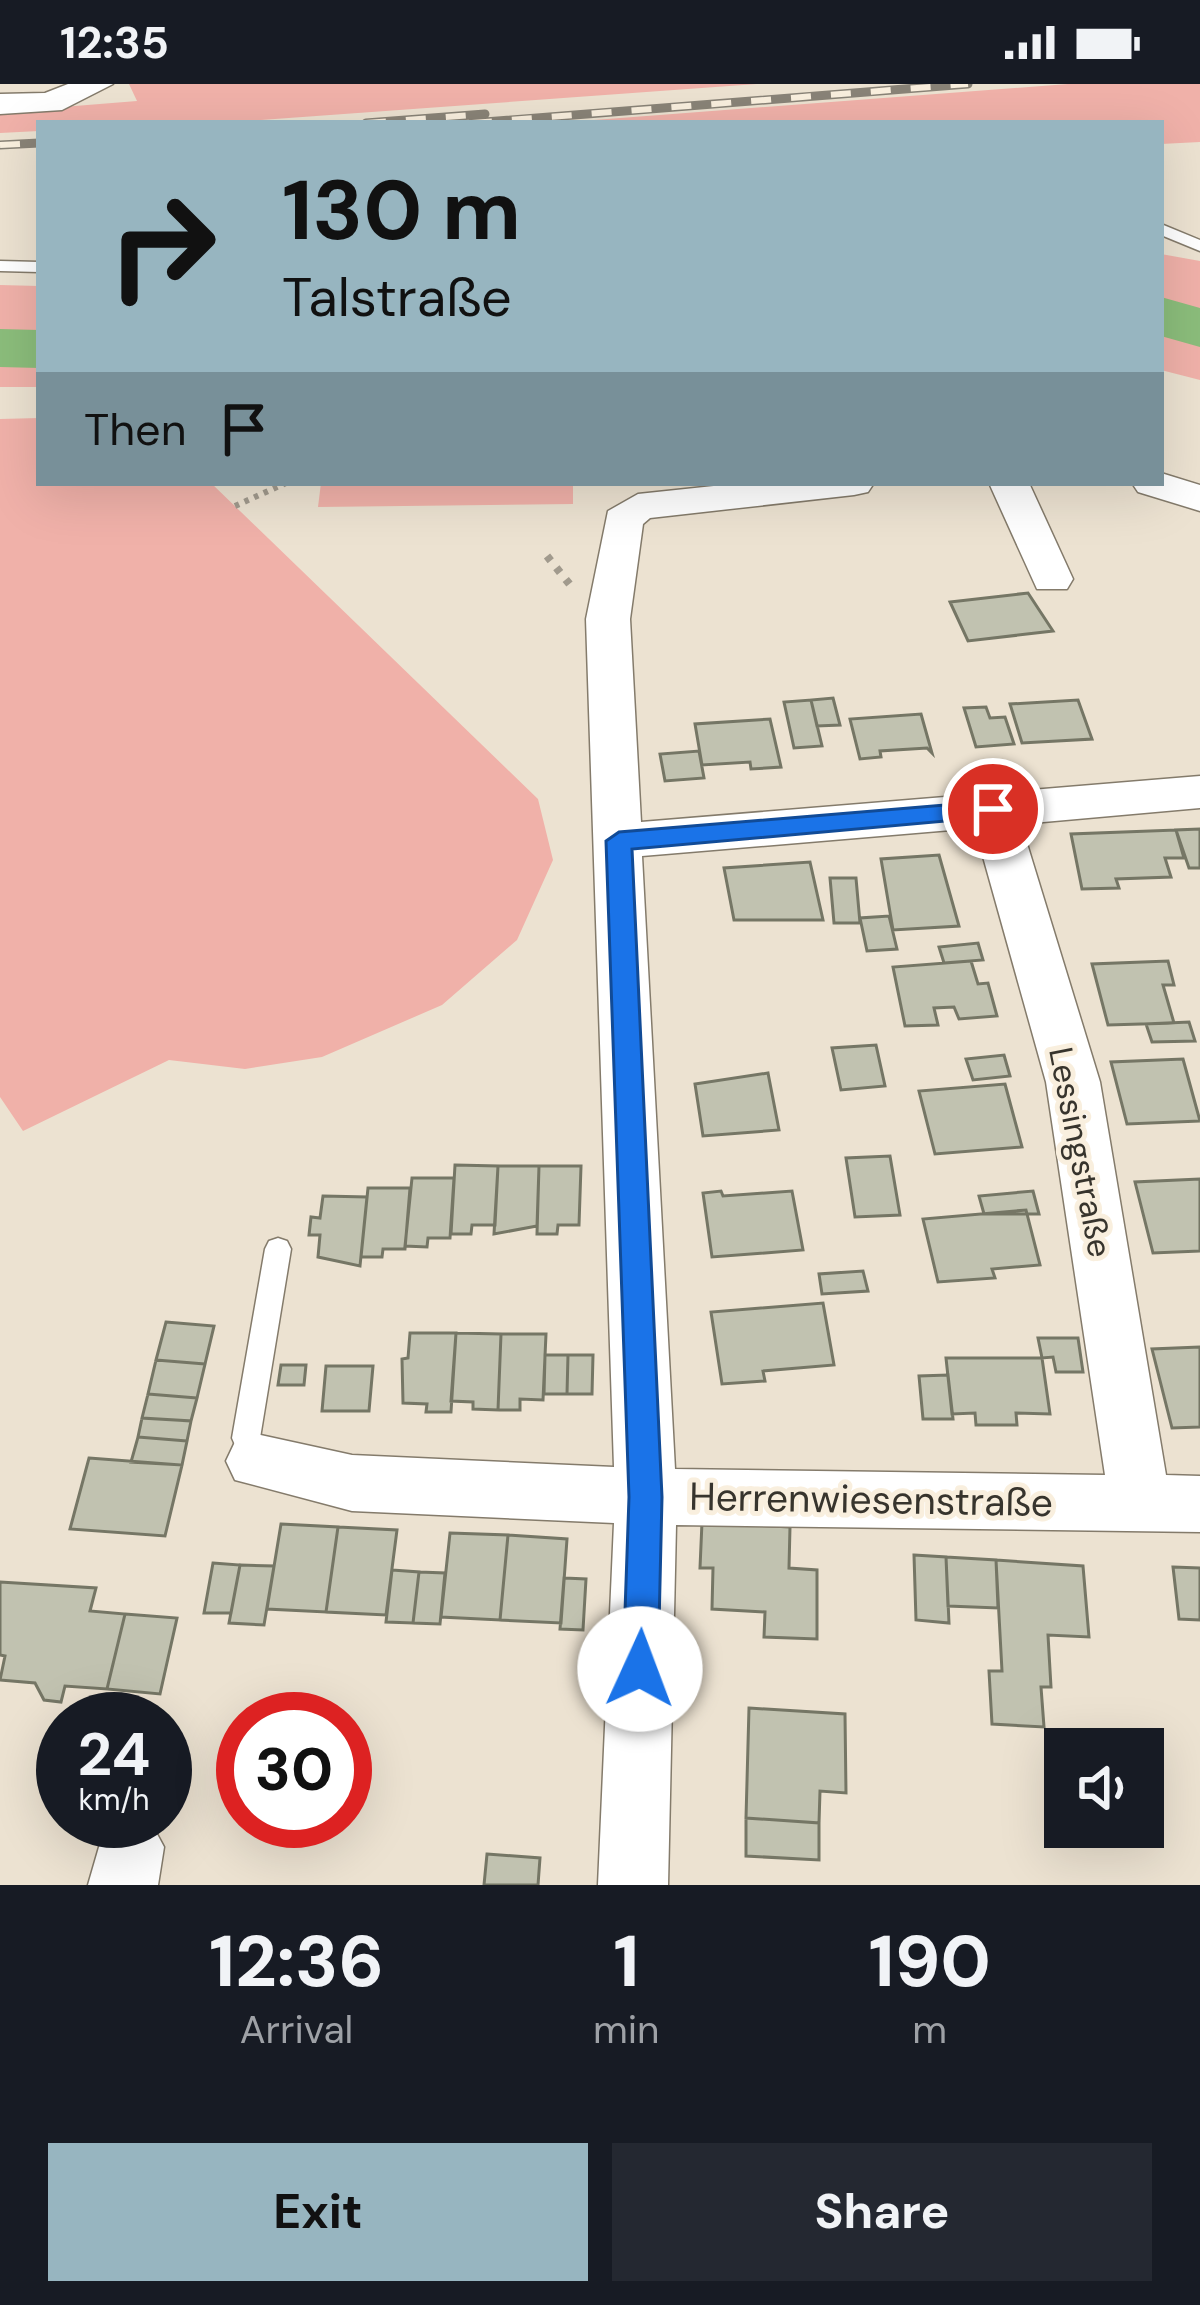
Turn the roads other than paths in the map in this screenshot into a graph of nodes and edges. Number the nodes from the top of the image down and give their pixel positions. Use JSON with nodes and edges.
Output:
{"nodes":[{"id":1,"x":97,"y":84,"type":"edge"},
{"id":2,"x":0,"y":104,"type":"edge"},
{"id":3,"x":1200,"y":228,"type":"edge"},
{"id":4,"x":1164,"y":229,"type":"edge"},
{"id":5,"x":1164,"y":230,"type":"edge"},
{"id":6,"x":1200,"y":245,"type":"edge"},
{"id":7,"x":0,"y":266,"type":"edge"},
{"id":8,"x":36,"y":268,"type":"edge"},
{"id":9,"x":797,"y":486,"type":"edge"},
{"id":10,"x":1010,"y":486,"type":"edge"},
{"id":11,"x":1161,"y":486,"type":"edge"},
{"id":12,"x":625,"y":495,"type":"edge"},
{"id":13,"x":1200,"y":499,"type":"edge"},
{"id":14,"x":1052,"y":579,"type":"dead end"},
{"id":15,"x":1200,"y":792,"type":"edge"},
{"id":16,"x":993,"y":809,"type":"junction"},
{"id":17,"x":619,"y":841,"type":"junction"},
{"id":18,"x":278,"y":1249,"type":"dead end"},
{"id":19,"x":256,"y":1461,"type":"joint"},
{"id":20,"x":646,"y":1497,"type":"junction"},
{"id":21,"x":1140,"y":1502,"type":"junction"},
{"id":22,"x":1200,"y":1504,"type":"edge"},
{"id":23,"x":634,"y":1885,"type":"edge"}],
"edges":[{"from":1,"to":2,"type":"street"},
{"from":3,"to":4,"type":"lane"},
{"from":5,"to":6,"type":"lane"},
{"from":7,"to":8,"type":"lane"},
{"from":9,"to":12,"type":"street"},
{"from":10,"to":14,"type":"street"},
{"from":11,"to":13,"type":"street"},
{"from":12,"to":17,"type":"street"},
{"from":15,"to":16,"type":"street"},
{"from":16,"to":17,"type":"street"},
{"from":16,"to":21,"type":"street","name":"Lessingstraße"},
{"from":17,"to":20,"type":"street"},
{"from":18,"to":19,"type":"lane"},
{"from":19,"to":20,"type":"street","name":"Herrenwiesenstraße"},
{"from":20,"to":21,"type":"street","name":"Herrenwiesenstraße"},
{"from":20,"to":23,"type":"street"},
{"from":21,"to":22,"type":"street","name":"Herrenwiesenstraße"}]}
